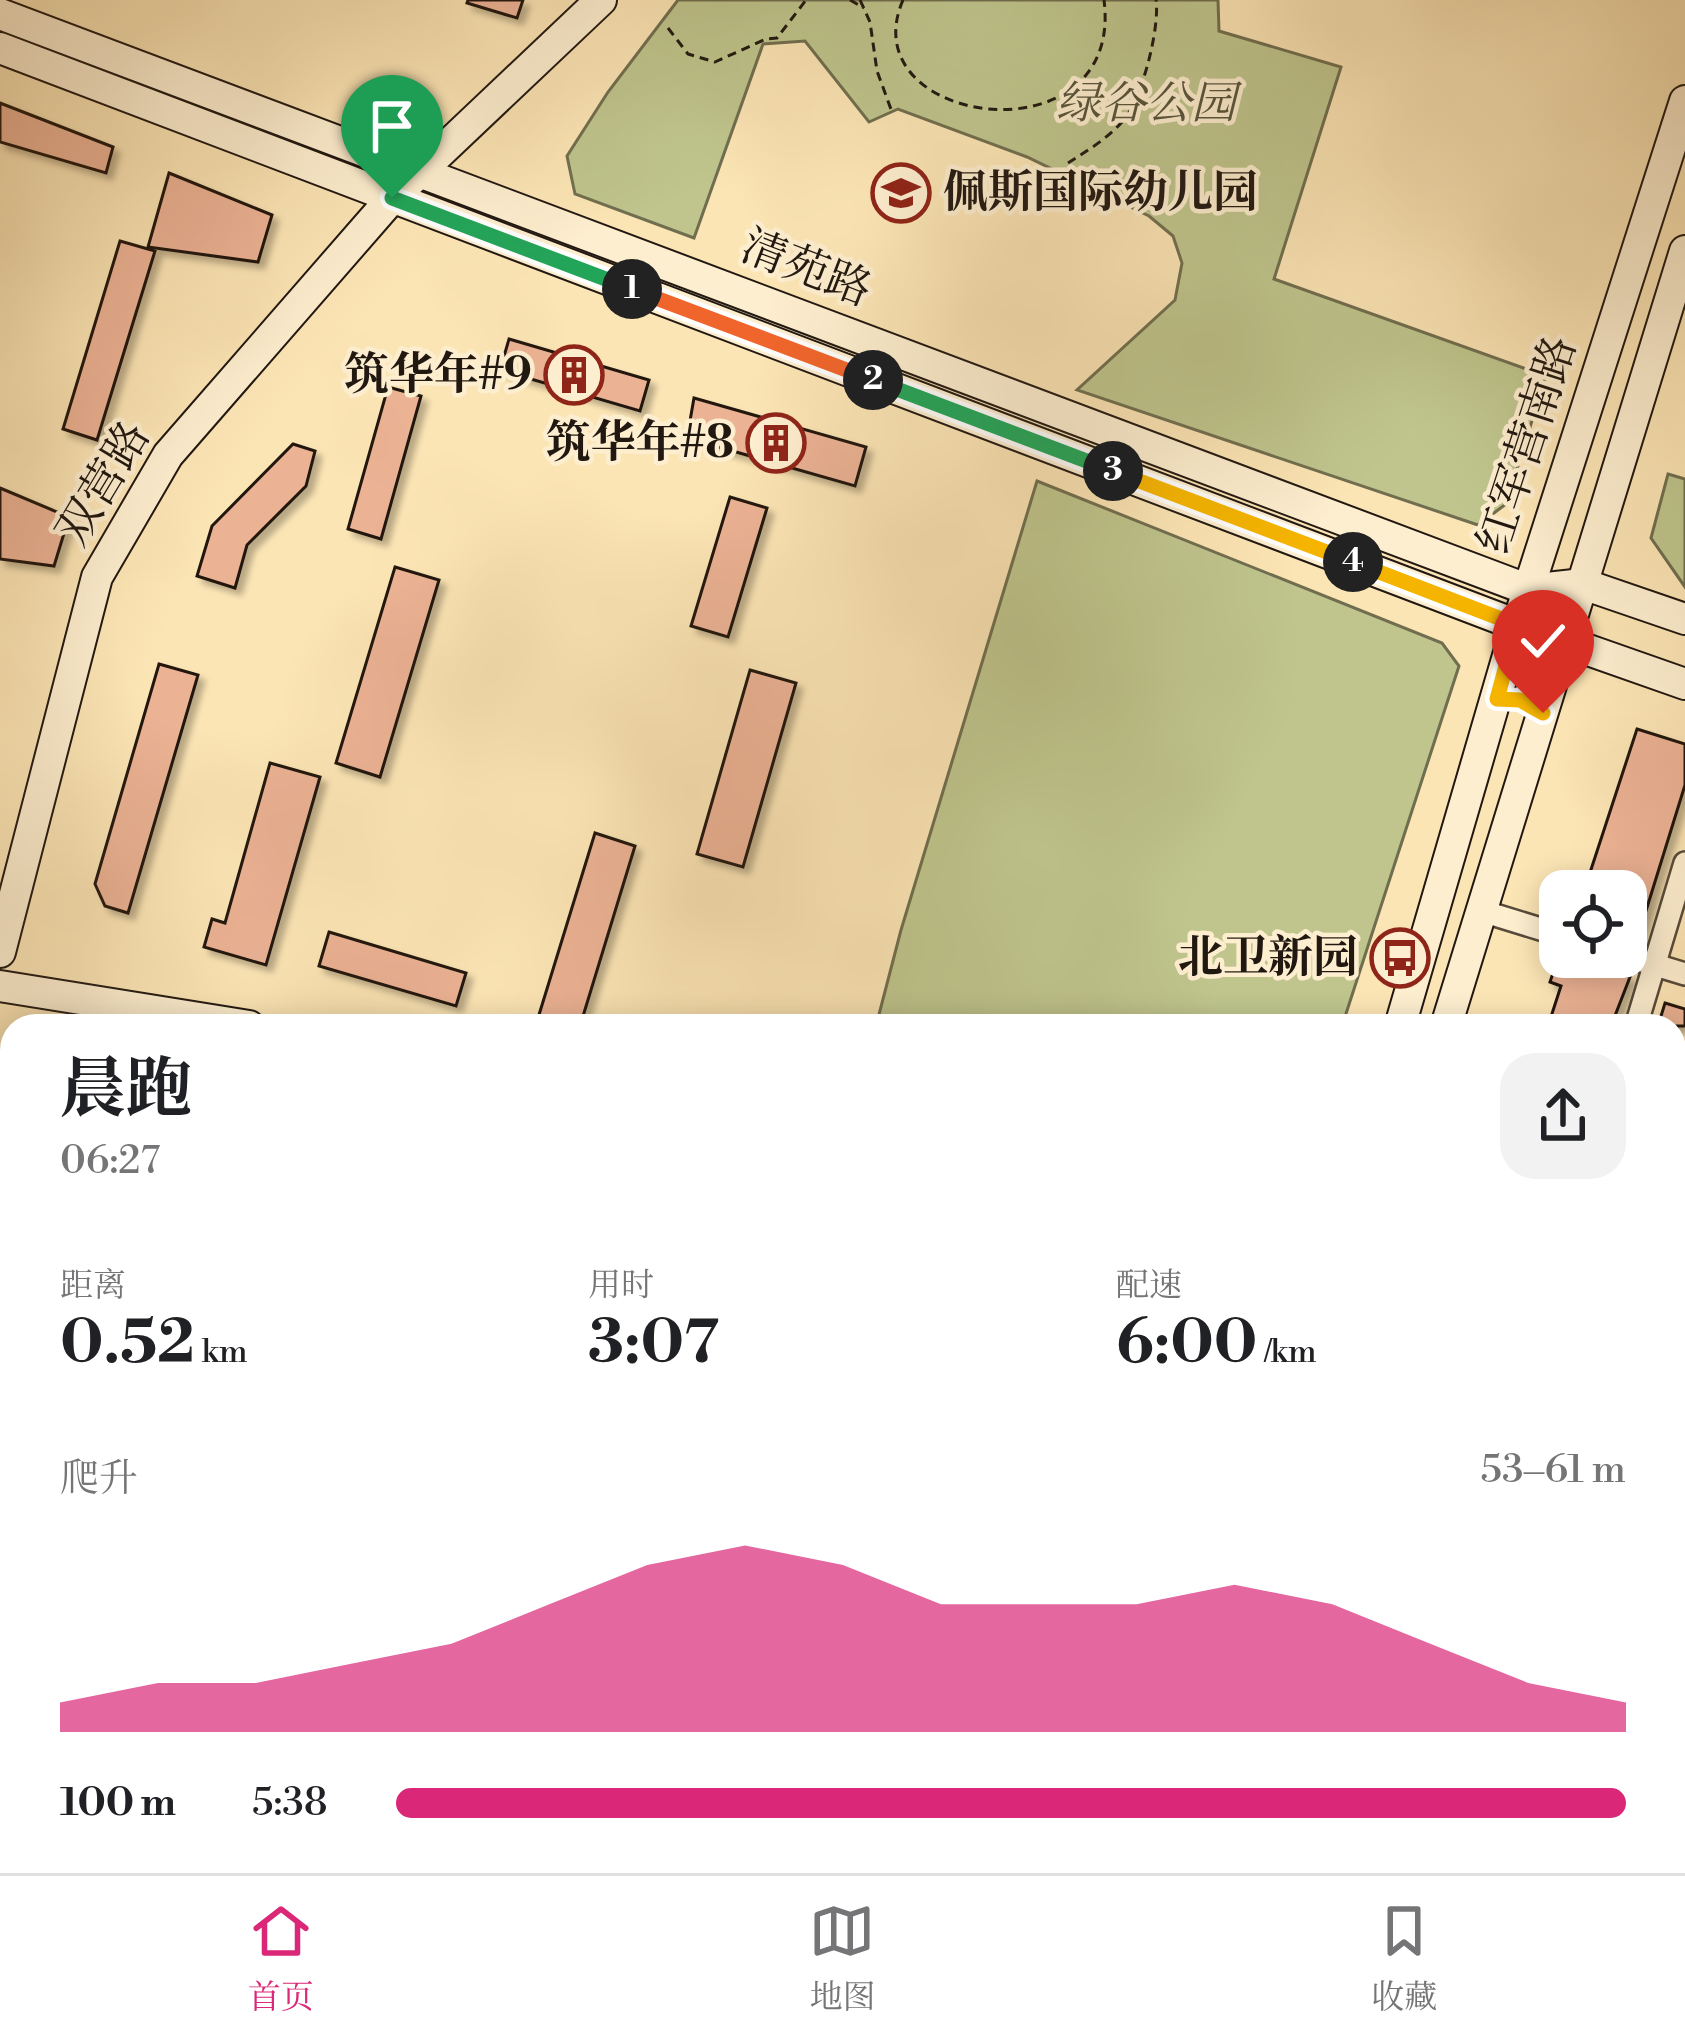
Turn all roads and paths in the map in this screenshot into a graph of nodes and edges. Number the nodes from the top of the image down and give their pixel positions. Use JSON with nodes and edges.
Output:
{"nodes":[{"id":1,"x":601,"y":0,"type":"edge"},
{"id":2,"x":806,"y":0,"type":"edge"},
{"id":3,"x":850,"y":0,"type":"edge"},
{"id":4,"x":860,"y":0,"type":"edge"},
{"id":5,"x":903,"y":0,"type":"edge"},
{"id":6,"x":1104,"y":0,"type":"edge"},
{"id":7,"x":1156,"y":0,"type":"edge"},
{"id":8,"x":864,"y":8,"type":"junction"},
{"id":9,"x":0,"y":14,"type":"edge"},
{"id":10,"x":668,"y":28,"type":"dead end"},
{"id":11,"x":0,"y":48,"type":"edge"},
{"id":12,"x":1685,"y":101,"type":"edge"},
{"id":13,"x":892,"y":112,"type":"dead end"},
{"id":14,"x":1068,"y":163,"type":"dead end"},
{"id":15,"x":421,"y":170,"type":"junction"},
{"id":16,"x":392,"y":198,"type":"junction"},
{"id":17,"x":1685,"y":251,"type":"edge"},
{"id":18,"x":1551,"y":521,"type":"junction"},
{"id":19,"x":1598,"y":536,"type":"junction"},
{"id":20,"x":1583,"y":584,"type":"junction"},
{"id":21,"x":1528,"y":590,"type":"junction"},
{"id":22,"x":1685,"y":620,"type":"edge"},
{"id":23,"x":1517,"y":625,"type":"junction"},
{"id":24,"x":1564,"y":642,"type":"junction"},
{"id":25,"x":1685,"y":684,"type":"edge"},
{"id":26,"x":1497,"y":699,"type":"junction"},
{"id":27,"x":1543,"y":713,"type":"junction"},
{"id":28,"x":1685,"y":863,"type":"edge"},
{"id":29,"x":1482,"y":911,"type":"junction"},
{"id":30,"x":1539,"y":929,"type":"edge"},
{"id":31,"x":0,"y":952,"type":"edge"},
{"id":32,"x":1647,"y":962,"type":"edge"},
{"id":33,"x":1654,"y":964,"type":"junction"},
{"id":34,"x":1685,"y":974,"type":"edge"},
{"id":35,"x":0,"y":986,"type":"edge"},
{"id":36,"x":174,"y":1014,"type":"edge"},
{"id":37,"x":1404,"y":1014,"type":"edge"},
{"id":38,"x":1450,"y":1014,"type":"edge"},
{"id":39,"x":1639,"y":1014,"type":"edge"}],
"edges":[{"from":1,"to":15,"type":"main road","name":"双营路"},
{"from":2,"to":10,"type":"path"},
{"from":3,"to":8,"type":"path"},
{"from":4,"to":8,"type":"path"},
{"from":5,"to":6,"type":"path"},
{"from":7,"to":14,"type":"path"},
{"from":8,"to":13,"type":"path"},
{"from":9,"to":15,"type":"main road","name":"清苑路"},
{"from":11,"to":16,"type":"main road","name":"清苑路"},
{"from":12,"to":18,"type":"main road","name":"红军营南路"},
{"from":15,"to":16,"type":"main road","name":"双营路"},
{"from":15,"to":21,"type":"main road","name":"清苑路"},
{"from":16,"to":23,"type":"main road","name":"清苑路"},
{"from":16,"to":31,"type":"main road","name":"双营路"},
{"from":17,"to":19,"type":"main road","name":"红军营南路"},
{"from":18,"to":19,"type":"main road"},
{"from":18,"to":21,"type":"main road","name":"红军营南路"},
{"from":19,"to":20,"type":"main road","name":"红军营南路"},
{"from":20,"to":21,"type":"main road","name":"清苑路"},
{"from":20,"to":22,"type":"main road"},
{"from":20,"to":24,"type":"main road","name":"红军营南路"},
{"from":21,"to":23,"type":"main road","name":"红军营南路"},
{"from":23,"to":24,"type":"main road","name":"清苑路"},
{"from":23,"to":26,"type":"main road","name":"红军营南路"},
{"from":24,"to":25,"type":"main road","name":"清苑路"},
{"from":24,"to":27,"type":"main road","name":"红军营南路"},
{"from":26,"to":27,"type":"main road"},
{"from":26,"to":37,"type":"main road","name":"红军营南路"},
{"from":27,"to":29,"type":"main road","name":"红军营南路"},
{"from":28,"to":33,"type":"street"},
{"from":29,"to":30,"type":"street"},
{"from":29,"to":38,"type":"main road","name":"红军营南路"},
{"from":32,"to":33,"type":"street"},
{"from":33,"to":34,"type":"street"},
{"from":33,"to":39,"type":"street"},
{"from":35,"to":36,"type":"main road"}]}
